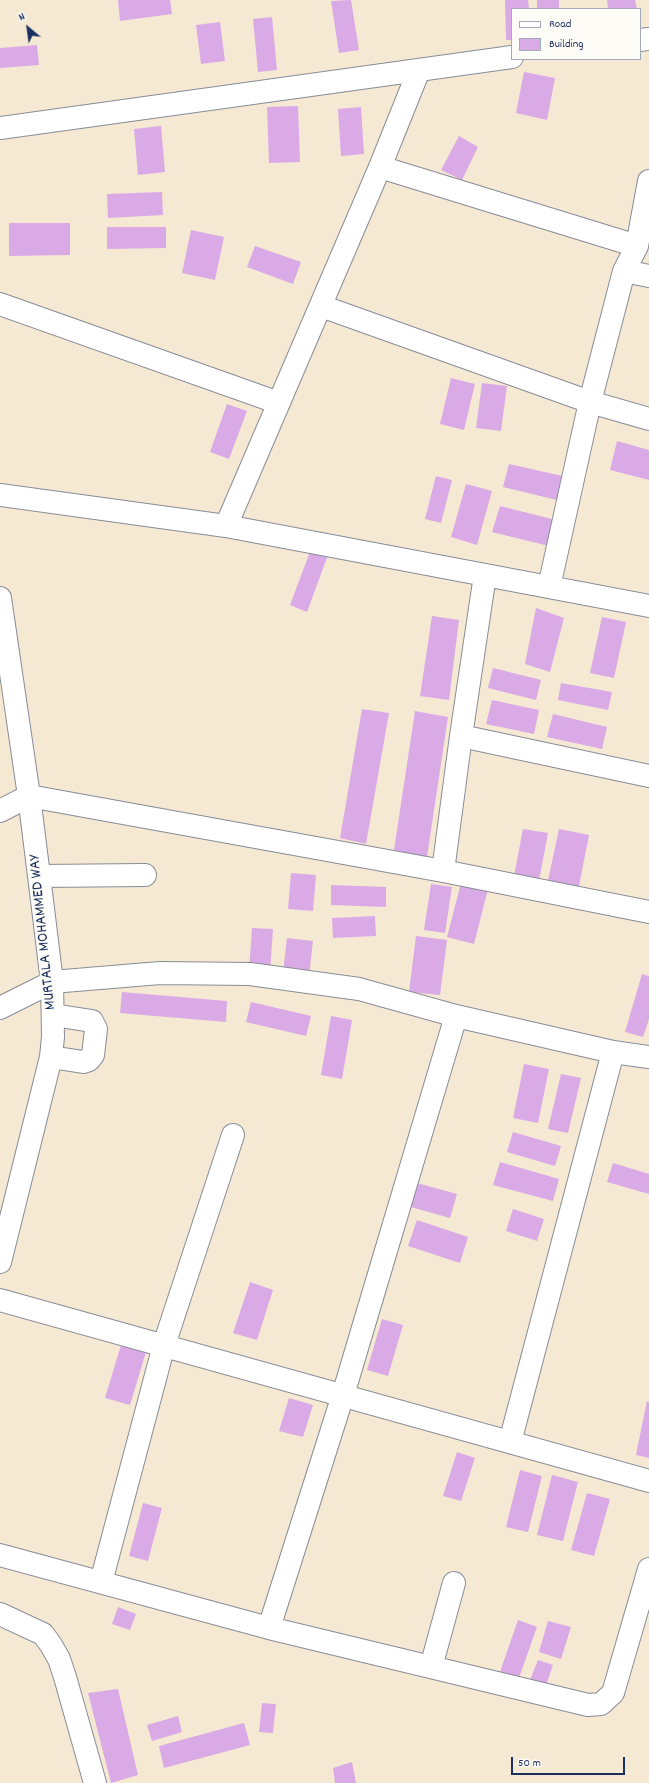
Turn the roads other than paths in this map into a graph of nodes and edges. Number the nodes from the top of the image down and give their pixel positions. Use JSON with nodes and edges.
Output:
{"nodes":[{"id":1,"x":511,"y":58,"type":"edge"},
{"id":2,"x":419,"y":70,"type":"junction"},
{"id":3,"x":0,"y":128,"type":"edge"},
{"id":4,"x":380,"y":167,"type":"junction"},
{"id":5,"x":649,"y":181,"type":"edge"},
{"id":6,"x":637,"y":246,"type":"junction"},
{"id":7,"x":624,"y":271,"type":"junction"},
{"id":8,"x":649,"y":276,"type":"edge"},
{"id":9,"x":0,"y":304,"type":"edge"},
{"id":10,"x":321,"y":306,"type":"junction"},
{"id":11,"x":590,"y":402,"type":"junction"},
{"id":12,"x":279,"y":403,"type":"junction"},
{"id":13,"x":649,"y":420,"type":"edge"},
{"id":14,"x":0,"y":495,"type":"edge"},
{"id":15,"x":226,"y":526,"type":"junction"},
{"id":16,"x":485,"y":575,"type":"junction"},
{"id":17,"x":549,"y":587,"type":"junction"},
{"id":18,"x":649,"y":606,"type":"edge"},
{"id":19,"x":1,"y":612,"type":"edge"},
{"id":20,"x":461,"y":736,"type":"junction"},
{"id":21,"x":649,"y":776,"type":"edge"},
{"id":22,"x":30,"y":796,"type":"junction"},
{"id":23,"x":0,"y":811,"type":"edge"},
{"id":24,"x":443,"y":871,"type":"junction"},
{"id":25,"x":145,"y":875,"type":"dead end"},
{"id":26,"x":39,"y":876,"type":"junction"},
{"id":27,"x":649,"y":912,"type":"edge"},
{"id":28,"x":52,"y":982,"type":"junction"},
{"id":29,"x":0,"y":1008,"type":"edge"},
{"id":30,"x":53,"y":1014,"type":"junction"},
{"id":31,"x":456,"y":1016,"type":"junction"},
{"id":32,"x":613,"y":1052,"type":"junction"},
{"id":33,"x":52,"y":1057,"type":"junction"},
{"id":34,"x":649,"y":1057,"type":"edge"},
{"id":35,"x":233,"y":1135,"type":"dead end"},
{"id":36,"x":0,"y":1262,"type":"edge"},
{"id":37,"x":0,"y":1300,"type":"edge"},
{"id":38,"x":164,"y":1345,"type":"junction"},
{"id":39,"x":343,"y":1395,"type":"junction"},
{"id":40,"x":510,"y":1442,"type":"junction"},
{"id":41,"x":649,"y":1481,"type":"edge"},
{"id":42,"x":0,"y":1555,"type":"edge"},
{"id":43,"x":649,"y":1569,"type":"edge"},
{"id":44,"x":101,"y":1582,"type":"junction"},
{"id":45,"x":454,"y":1583,"type":"dead end"},
{"id":46,"x":0,"y":1614,"type":"edge"},
{"id":47,"x":268,"y":1628,"type":"junction"},
{"id":48,"x":430,"y":1667,"type":"junction"},
{"id":49,"x":94,"y":1783,"type":"edge"}],
"edges":[{"from":1,"to":2,"type":"street"},
{"from":2,"to":3,"type":"street"},
{"from":2,"to":4,"type":"street"},
{"from":4,"to":6,"type":"street"},
{"from":4,"to":10,"type":"street"},
{"from":5,"to":6,"type":"street"},
{"from":6,"to":7,"type":"street"},
{"from":7,"to":8,"type":"street"},
{"from":7,"to":11,"type":"street"},
{"from":9,"to":12,"type":"street"},
{"from":10,"to":11,"type":"street"},
{"from":10,"to":12,"type":"street"},
{"from":11,"to":13,"type":"street"},
{"from":11,"to":17,"type":"street"},
{"from":12,"to":15,"type":"street"},
{"from":14,"to":15,"type":"street"},
{"from":15,"to":16,"type":"street"},
{"from":16,"to":17,"type":"street"},
{"from":16,"to":20,"type":"street"},
{"from":17,"to":18,"type":"street"},
{"from":19,"to":22,"type":"street","name":"MURTALA MOHAMMED WAY"},
{"from":20,"to":21,"type":"street"},
{"from":20,"to":24,"type":"street"},
{"from":22,"to":23,"type":"street"},
{"from":22,"to":24,"type":"street"},
{"from":22,"to":26,"type":"street","name":"MURTALA MOHAMMED WAY"},
{"from":24,"to":27,"type":"street"},
{"from":25,"to":26,"type":"street"},
{"from":26,"to":28,"type":"street","name":"MURTALA MOHAMMED WAY"},
{"from":28,"to":29,"type":"street"},
{"from":28,"to":30,"type":"street","name":"MURTALA MOHAMMED WAY"},
{"from":28,"to":31,"type":"street"},
{"from":30,"to":33,"type":"street","name":"MURTALA MOHAMMED WAY"},
{"from":30,"to":33,"type":"street"},
{"from":31,"to":32,"type":"street"},
{"from":31,"to":39,"type":"street"},
{"from":32,"to":34,"type":"street"},
{"from":32,"to":40,"type":"street"},
{"from":33,"to":36,"type":"street","name":"MURTALA MOHAMMED WAY"},
{"from":35,"to":38,"type":"street"},
{"from":37,"to":38,"type":"street"},
{"from":38,"to":39,"type":"street"},
{"from":38,"to":44,"type":"street"},
{"from":39,"to":40,"type":"street"},
{"from":39,"to":47,"type":"street"},
{"from":40,"to":41,"type":"street"},
{"from":42,"to":44,"type":"street"},
{"from":43,"to":48,"type":"street"},
{"from":44,"to":47,"type":"street"},
{"from":45,"to":48,"type":"street"},
{"from":46,"to":49,"type":"street"},
{"from":47,"to":48,"type":"street"}]}
